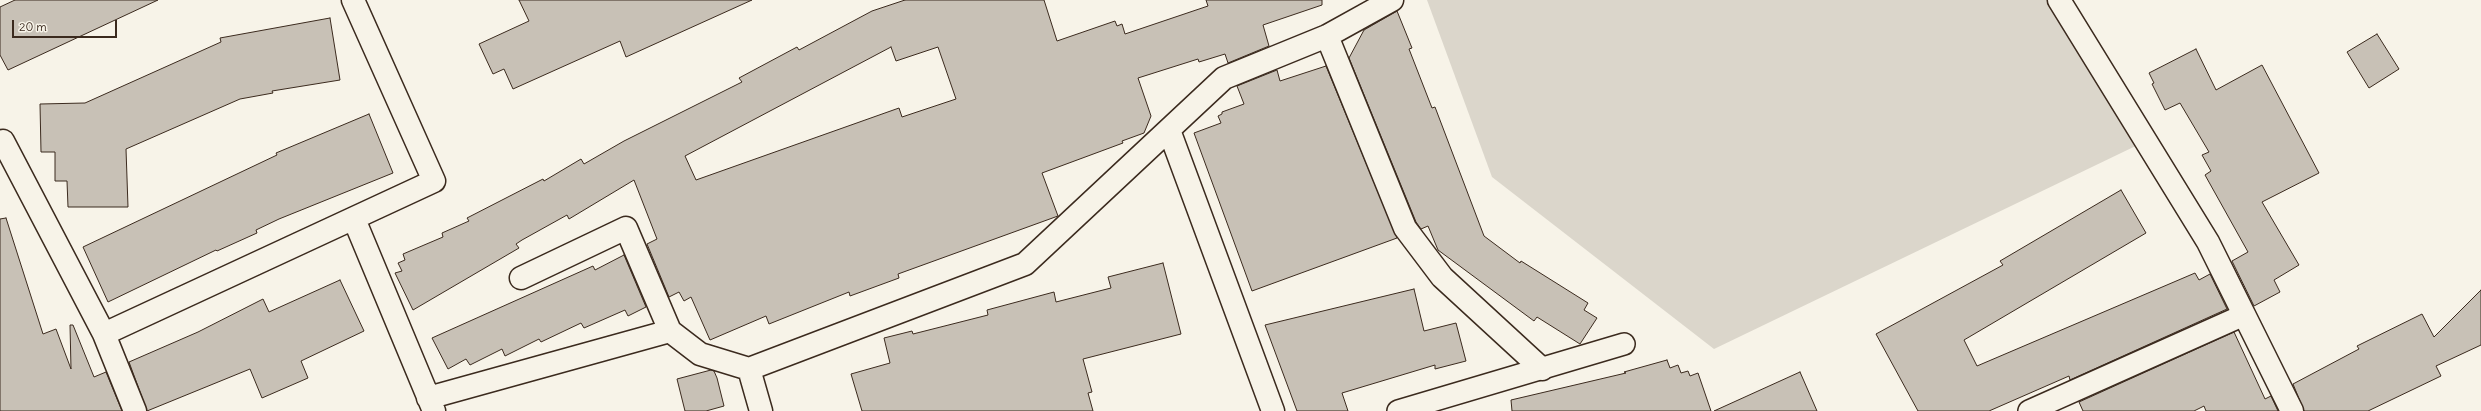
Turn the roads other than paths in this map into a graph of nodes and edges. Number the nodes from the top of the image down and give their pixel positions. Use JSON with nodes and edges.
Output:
{"nodes":[{"id":1,"x":353,"y":0,"type":"edge"},
{"id":2,"x":1392,"y":0,"type":"edge"},
{"id":3,"x":2059,"y":0,"type":"edge"},
{"id":4,"x":1327,"y":36,"type":"junction"},
{"id":5,"x":1169,"y":130,"type":"junction"},
{"id":6,"x":0,"y":142,"type":"edge"},
{"id":7,"x":354,"y":219,"type":"junction"},
{"id":8,"x":521,"y":278,"type":"dead end"},
{"id":9,"x":2244,"y":315,"type":"junction"},
{"id":10,"x":670,"y":331,"type":"junction"},
{"id":11,"x":104,"y":334,"type":"junction"},
{"id":12,"x":1624,"y":344,"type":"dead end"},
{"id":13,"x":749,"y":369,"type":"junction"},
{"id":14,"x":1542,"y":369,"type":"junction"},
{"id":15,"x":431,"y":404,"type":"edge"},
{"id":16,"x":135,"y":411,"type":"edge"},
{"id":17,"x":761,"y":411,"type":"edge"},
{"id":18,"x":1273,"y":411,"type":"edge"},
{"id":19,"x":1398,"y":411,"type":"edge"},
{"id":20,"x":2030,"y":411,"type":"edge"},
{"id":21,"x":2292,"y":411,"type":"edge"}],
"edges":[{"from":1,"to":7,"type":"street"},
{"from":2,"to":4,"type":"street"},
{"from":3,"to":9,"type":"street"},
{"from":4,"to":5,"type":"street"},
{"from":4,"to":14,"type":"street"},
{"from":5,"to":13,"type":"street"},
{"from":5,"to":18,"type":"street"},
{"from":6,"to":11,"type":"street"},
{"from":7,"to":11,"type":"street"},
{"from":7,"to":15,"type":"street"},
{"from":8,"to":10,"type":"street"},
{"from":9,"to":20,"type":"lane"},
{"from":9,"to":21,"type":"street"},
{"from":10,"to":13,"type":"street"},
{"from":10,"to":15,"type":"street"},
{"from":11,"to":16,"type":"street"},
{"from":12,"to":14,"type":"lane"},
{"from":13,"to":17,"type":"street"},
{"from":14,"to":19,"type":"lane"}]}
